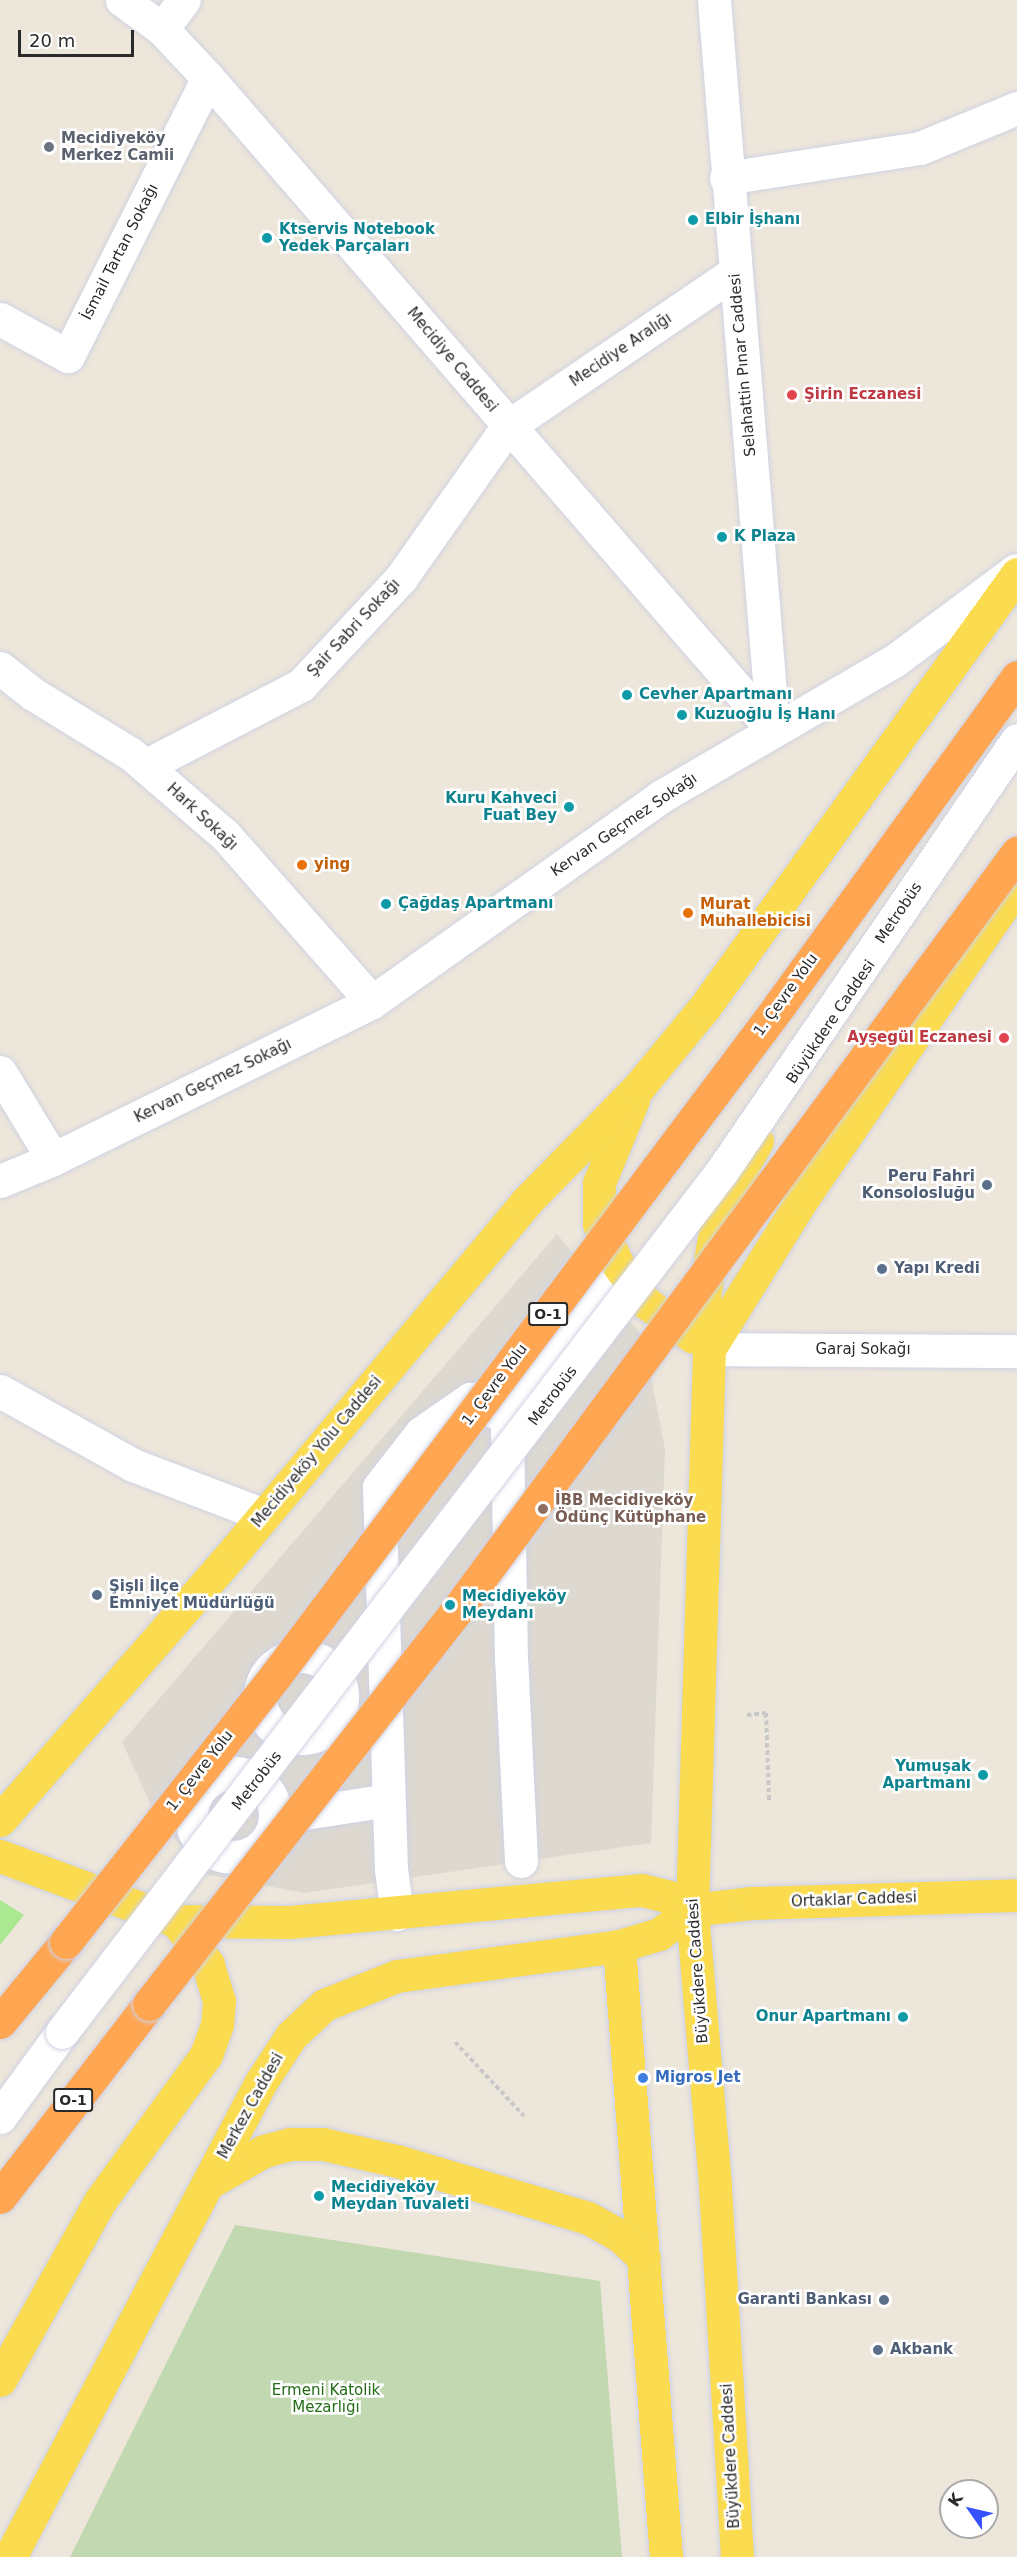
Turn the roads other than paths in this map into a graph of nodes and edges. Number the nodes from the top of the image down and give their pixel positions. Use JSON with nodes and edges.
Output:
{"nodes":[{"id":1,"x":122,"y":0,"type":"edge"},
{"id":2,"x":184,"y":0,"type":"edge"},
{"id":3,"x":714,"y":0,"type":"edge"},
{"id":4,"x":162,"y":29,"type":"junction"},
{"id":5,"x":208,"y":78,"type":"junction"},
{"id":6,"x":1017,"y":108,"type":"edge"},
{"id":7,"x":726,"y":178,"type":"junction"},
{"id":8,"x":735,"y":273,"type":"junction"},
{"id":9,"x":0,"y":319,"type":"edge"},
{"id":10,"x":507,"y":427,"type":"junction"},
{"id":11,"x":1017,"y":569,"type":"edge"},
{"id":12,"x":1017,"y":574,"type":"edge"},
{"id":13,"x":0,"y":668,"type":"edge"},
{"id":14,"x":1017,"y":677,"type":"edge"},
{"id":15,"x":773,"y":730,"type":"junction"},
{"id":16,"x":1017,"y":740,"type":"edge"},
{"id":17,"x":1017,"y":757,"type":"edge"},
{"id":18,"x":145,"y":766,"type":"junction"},
{"id":19,"x":1017,"y":853,"type":"edge"},
{"id":20,"x":1017,"y":885,"type":"edge"},
{"id":21,"x":372,"y":1002,"type":"junction"},
{"id":22,"x":0,"y":1072,"type":"edge"},
{"id":23,"x":639,"y":1088,"type":"junction"},
{"id":24,"x":53,"y":1159,"type":"junction"},
{"id":25,"x":0,"y":1181,"type":"edge"},
{"id":26,"x":617,"y":1263,"type":"junction"},
{"id":27,"x":709,"y":1349,"type":"junction"},
{"id":28,"x":1017,"y":1351,"type":"edge"},
{"id":29,"x":0,"y":1391,"type":"edge"},
{"id":30,"x":507,"y":1418,"type":"junction"},
{"id":31,"x":264,"y":1515,"type":"junction"},
{"id":32,"x":384,"y":1589,"type":"junction"},
{"id":33,"x":330,"y":1667,"type":"dead end"},
{"id":34,"x":389,"y":1800,"type":"junction"},
{"id":35,"x":276,"y":1818,"type":"dead end"},
{"id":36,"x":0,"y":1820,"type":"edge"},
{"id":37,"x":0,"y":1856,"type":"edge"},
{"id":38,"x":521,"y":1861,"type":"dead end"},
{"id":39,"x":1017,"y":1895,"type":"edge"},
{"id":40,"x":692,"y":1910,"type":"junction"},
{"id":41,"x":397,"y":1914,"type":"junction"},
{"id":42,"x":176,"y":1921,"type":"junction"},
{"id":43,"x":619,"y":1946,"type":"junction"},
{"id":44,"x":0,"y":2022,"type":"edge"},
{"id":45,"x":62,"y":2032,"type":"junction"},
{"id":46,"x":0,"y":2087,"type":"edge"},
{"id":47,"x":0,"y":2117,"type":"edge"},
{"id":48,"x":210,"y":2182,"type":"junction"},
{"id":49,"x":0,"y":2197,"type":"edge"},
{"id":50,"x":644,"y":2258,"type":"junction"},
{"id":51,"x":0,"y":2379,"type":"edge"},
{"id":52,"x":10,"y":2557,"type":"edge"},
{"id":53,"x":666,"y":2557,"type":"edge"},
{"id":54,"x":737,"y":2557,"type":"edge"}],
"edges":[{"from":1,"to":4,"type":"street","name":"Mecidiye Caddesi"},
{"from":2,"to":4,"type":"street"},
{"from":3,"to":7,"type":"street","name":"Selahattin Pınar Caddesi"},
{"from":4,"to":5,"type":"street","name":"Mecidiye Caddesi"},
{"from":5,"to":9,"type":"street","name":"İsmail Tartan Sokağı"},
{"from":5,"to":10,"type":"street","name":"Mecidiye Caddesi"},
{"from":6,"to":7,"type":"street"},
{"from":7,"to":8,"type":"street","name":"Selahattin Pınar Caddesi"},
{"from":8,"to":10,"type":"street","name":"Mecidiye Aralığı"},
{"from":8,"to":15,"type":"street","name":"Selahattin Pınar Caddesi"},
{"from":10,"to":15,"type":"street","name":"Mecidiye Caddesi"},
{"from":10,"to":18,"type":"street","name":"Şair Sabri Sokağı"},
{"from":11,"to":15,"type":"street","name":"Kervan Geçmez Sokağı"},
{"from":12,"to":23,"type":"main road"},
{"from":13,"to":18,"type":"street","name":"Hark Sokağı"},
{"from":14,"to":44,"type":"highway","name":"1. Çevre Yolu","number":"O-1","bridge":true},
{"from":15,"to":21,"type":"street","name":"Kervan Geçmez Sokağı"},
{"from":16,"to":45,"type":"street","name":"Metrobüs","bridge":true},
{"from":17,"to":27,"type":"main road","name":"Büyükdere Caddesi"},
{"from":18,"to":21,"type":"street","name":"Hark Sokağı"},
{"from":19,"to":49,"type":"highway","number":"O-1","bridge":true},
{"from":20,"to":27,"type":"main road"},
{"from":21,"to":24,"type":"street","name":"Kervan Geçmez Sokağı"},
{"from":22,"to":24,"type":"street"},
{"from":23,"to":26,"type":"main road"},
{"from":23,"to":31,"type":"main road","name":"Mecidiyeköy Yolu Caddesi"},
{"from":24,"to":25,"type":"street","name":"Kervan Geçmez Sokağı"},
{"from":26,"to":27,"type":"main road"},
{"from":26,"to":30,"type":"street"},
{"from":27,"to":28,"type":"street","name":"Garaj Sokağı"},
{"from":27,"to":40,"type":"main road","name":"Büyükdere Caddesi"},
{"from":29,"to":31,"type":"street"},
{"from":30,"to":32,"type":"street"},
{"from":30,"to":38,"type":"street"},
{"from":31,"to":36,"type":"main road","name":"Mecidiyeköy Yolu Caddesi"},
{"from":32,"to":33,"type":"street"},
{"from":32,"to":34,"type":"street"},
{"from":34,"to":35,"type":"street"},
{"from":34,"to":41,"type":"street"},
{"from":37,"to":42,"type":"main road"},
{"from":39,"to":40,"type":"main road","name":"Ortaklar Caddesi"},
{"from":40,"to":41,"type":"main road"},
{"from":40,"to":43,"type":"main road","name":"Merkez Caddesi"},
{"from":40,"to":54,"type":"main road","name":"Büyükdere Caddesi"},
{"from":41,"to":42,"type":"main road"},
{"from":42,"to":51,"type":"main road"},
{"from":43,"to":48,"type":"main road","name":"Merkez Caddesi"},
{"from":43,"to":50,"type":"main road"},
{"from":45,"to":46,"type":"street","name":"Metrobüs"},
{"from":45,"to":47,"type":"street","name":"Metrobüs"},
{"from":48,"to":50,"type":"main road"},
{"from":48,"to":52,"type":"main road","name":"Merkez Caddesi"},
{"from":50,"to":53,"type":"main road"}]}
